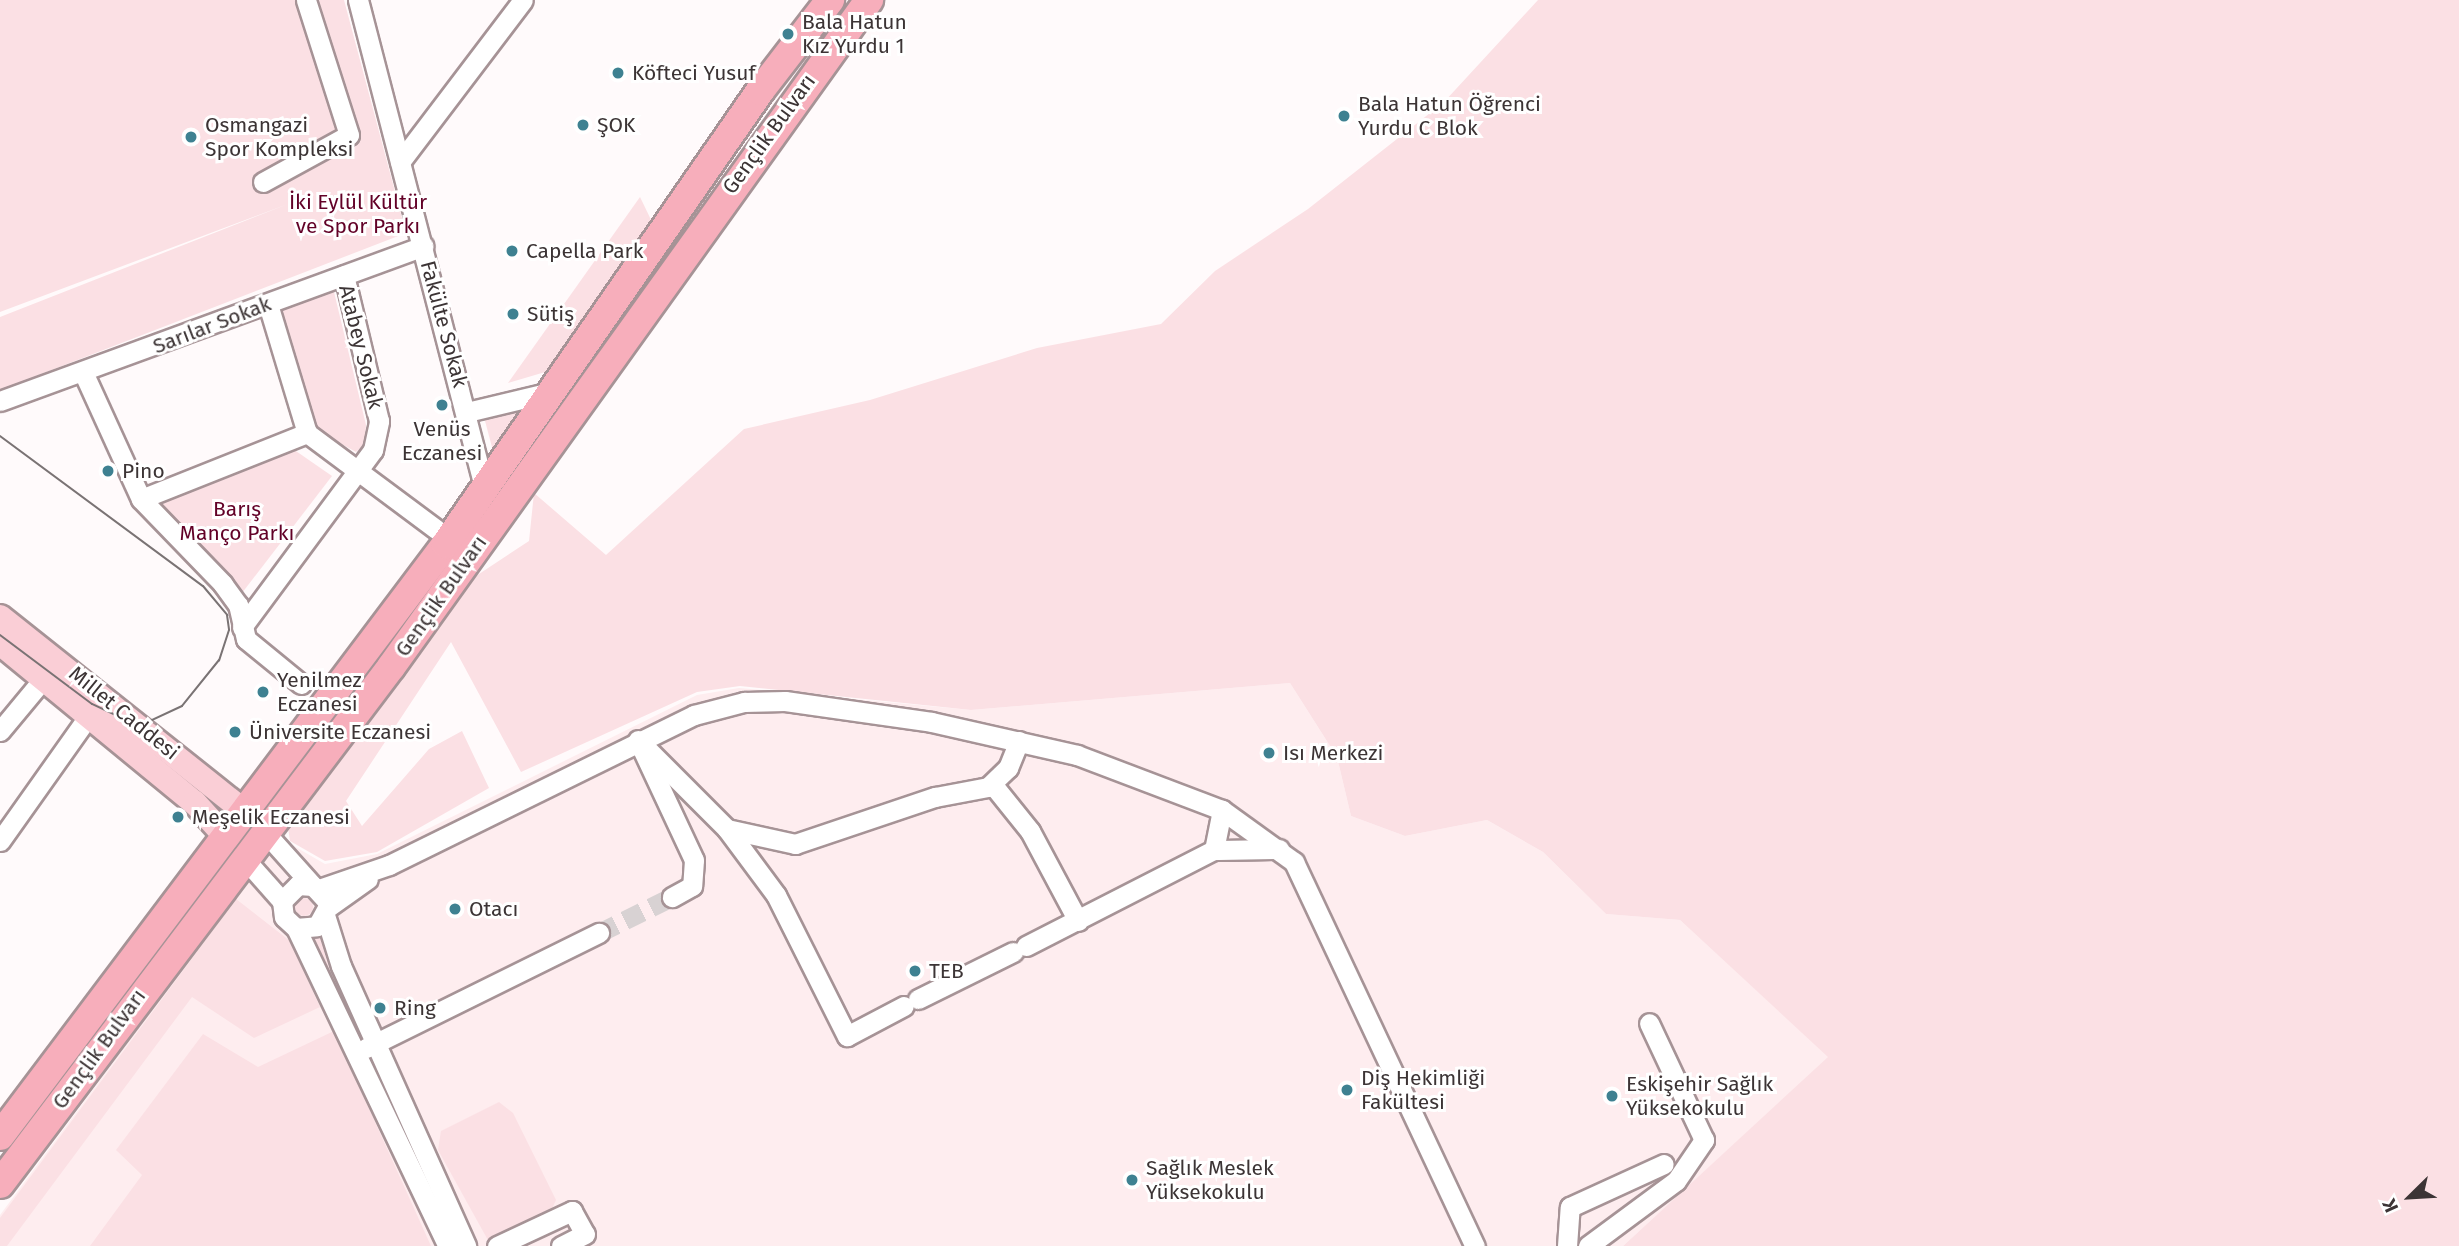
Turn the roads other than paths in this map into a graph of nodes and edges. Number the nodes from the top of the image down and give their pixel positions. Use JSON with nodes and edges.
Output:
{"nodes":[{"id":1,"x":306,"y":0,"type":"edge"},
{"id":2,"x":358,"y":0,"type":"edge"},
{"id":3,"x":523,"y":0,"type":"edge"},
{"id":4,"x":830,"y":0,"type":"edge"},
{"id":5,"x":869,"y":0,"type":"edge"},
{"id":6,"x":400,"y":162,"type":"junction"},
{"id":7,"x":263,"y":182,"type":"dead end"},
{"id":8,"x":423,"y":246,"type":"junction"},
{"id":9,"x":344,"y":275,"type":"junction"},
{"id":10,"x":268,"y":304,"type":"junction"},
{"id":11,"x":84,"y":374,"type":"junction"},
{"id":12,"x":551,"y":392,"type":"junction"},
{"id":13,"x":0,"y":401,"type":"edge"},
{"id":14,"x":467,"y":412,"type":"junction"},
{"id":15,"x":307,"y":433,"type":"junction"},
{"id":16,"x":362,"y":469,"type":"junction"},
{"id":17,"x":484,"y":487,"type":"junction"},
{"id":18,"x":141,"y":499,"type":"junction"},
{"id":19,"x":436,"y":529,"type":"dead end"},
{"id":20,"x":0,"y":617,"type":"edge"},
{"id":21,"x":242,"y":627,"type":"junction"},
{"id":22,"x":0,"y":643,"type":"edge"},
{"id":23,"x":44,"y":678,"type":"junction"},
{"id":24,"x":301,"y":684,"type":"dead end"},
{"id":25,"x":90,"y":714,"type":"junction"},
{"id":26,"x":0,"y":731,"type":"edge"},
{"id":27,"x":638,"y":740,"type":"junction"},
{"id":28,"x":1019,"y":741,"type":"junction"},
{"id":29,"x":993,"y":785,"type":"junction"},
{"id":30,"x":1222,"y":810,"type":"junction"},
{"id":31,"x":254,"y":820,"type":"junction"},
{"id":32,"x":727,"y":829,"type":"junction"},
{"id":33,"x":0,"y":841,"type":"edge"},
{"id":34,"x":234,"y":846,"type":"junction"},
{"id":35,"x":1279,"y":849,"type":"junction"},
{"id":36,"x":1214,"y":850,"type":"junction"},
{"id":37,"x":389,"y":864,"type":"junction"},
{"id":38,"x":316,"y":888,"type":"junction"},
{"id":39,"x":672,"y":897,"type":"tunnel mouth"},
{"id":40,"x":282,"y":901,"type":"junction"},
{"id":41,"x":326,"y":912,"type":"junction"},
{"id":42,"x":1079,"y":920,"type":"junction"},
{"id":43,"x":296,"y":928,"type":"junction"},
{"id":44,"x":599,"y":933,"type":"tunnel mouth"},
{"id":45,"x":1649,"y":1023,"type":"dead end"},
{"id":46,"x":367,"y":1048,"type":"junction"},
{"id":47,"x":0,"y":1136,"type":"edge"},
{"id":48,"x":1664,"y":1164,"type":"dead end"},
{"id":49,"x":0,"y":1184,"type":"edge"},
{"id":50,"x":448,"y":1246,"type":"edge"},
{"id":51,"x":467,"y":1246,"type":"edge"},
{"id":52,"x":497,"y":1246,"type":"edge"},
{"id":53,"x":561,"y":1246,"type":"edge"},
{"id":54,"x":1475,"y":1246,"type":"edge"},
{"id":55,"x":1567,"y":1246,"type":"edge"},
{"id":56,"x":1588,"y":1246,"type":"edge"}],
"edges":[{"from":1,"to":7,"type":"street"},
{"from":2,"to":6,"type":"street","name":"Fakülte Sokak"},
{"from":3,"to":6,"type":"street"},
{"from":4,"to":12,"type":"highway","name":"Gençlik Bulvarı"},
{"from":5,"to":31,"type":"highway","name":"Gençlik Bulvarı"},
{"from":6,"to":8,"type":"street","name":"Fakülte Sokak"},
{"from":8,"to":9,"type":"street","name":"Sarılar Sokak"},
{"from":8,"to":14,"type":"street","name":"Fakülte Sokak"},
{"from":9,"to":10,"type":"street","name":"Sarılar Sokak"},
{"from":9,"to":16,"type":"street","name":"Atabey Sokak"},
{"from":10,"to":11,"type":"street","name":"Sarılar Sokak"},
{"from":10,"to":15,"type":"street"},
{"from":11,"to":13,"type":"street","name":"Sarılar Sokak"},
{"from":11,"to":18,"type":"street"},
{"from":12,"to":14,"type":"street"},
{"from":12,"to":17,"type":"highway","name":"Gençlik Bulvarı"},
{"from":14,"to":17,"type":"street","name":"Fakülte Sokak"},
{"from":15,"to":16,"type":"street"},
{"from":15,"to":18,"type":"street"},
{"from":16,"to":19,"type":"street"},
{"from":16,"to":21,"type":"street","name":"Atabey Sokak"},
{"from":17,"to":31,"type":"highway","name":"Gençlik Bulvarı"},
{"from":18,"to":21,"type":"street"},
{"from":20,"to":31,"type":"main road","name":"Millet Caddesi"},
{"from":21,"to":24,"type":"street"},
{"from":22,"to":23,"type":"main road","name":"Millet Caddesi"},
{"from":23,"to":25,"type":"main road","name":"Millet Caddesi"},
{"from":23,"to":26,"type":"street"},
{"from":25,"to":33,"type":"street"},
{"from":25,"to":34,"type":"main road","name":"Millet Caddesi"},
{"from":27,"to":28,"type":"street"},
{"from":27,"to":32,"type":"street"},
{"from":27,"to":37,"type":"street"},
{"from":27,"to":39,"type":"street"},
{"from":28,"to":29,"type":"street"},
{"from":28,"to":30,"type":"street"},
{"from":29,"to":32,"type":"street"},
{"from":29,"to":42,"type":"street"},
{"from":30,"to":35,"type":"street"},
{"from":30,"to":36,"type":"street"},
{"from":31,"to":34,"type":"highway","name":"Gençlik Bulvarı"},
{"from":31,"to":38,"type":"street"},
{"from":32,"to":42,"type":"street"},
{"from":34,"to":40,"type":"street"},
{"from":34,"to":47,"type":"highway","name":"Gençlik Bulvarı"},
{"from":34,"to":49,"type":"highway","name":"Gençlik Bulvarı"},
{"from":35,"to":36,"type":"street"},
{"from":35,"to":54,"type":"street"},
{"from":36,"to":42,"type":"street"},
{"from":37,"to":38,"type":"street"},
{"from":37,"to":41,"type":"street"},
{"from":38,"to":40,"type":"street"},
{"from":38,"to":41,"type":"street"},
{"from":40,"to":43,"type":"street"},
{"from":41,"to":43,"type":"street"},
{"from":41,"to":46,"type":"street"},
{"from":43,"to":46,"type":"street"},
{"from":44,"to":46,"type":"street"},
{"from":45,"to":56,"type":"street"},
{"from":46,"to":50,"type":"street"},
{"from":46,"to":51,"type":"street"},
{"from":48,"to":55,"type":"street"},
{"from":52,"to":53,"type":"street"}]}
